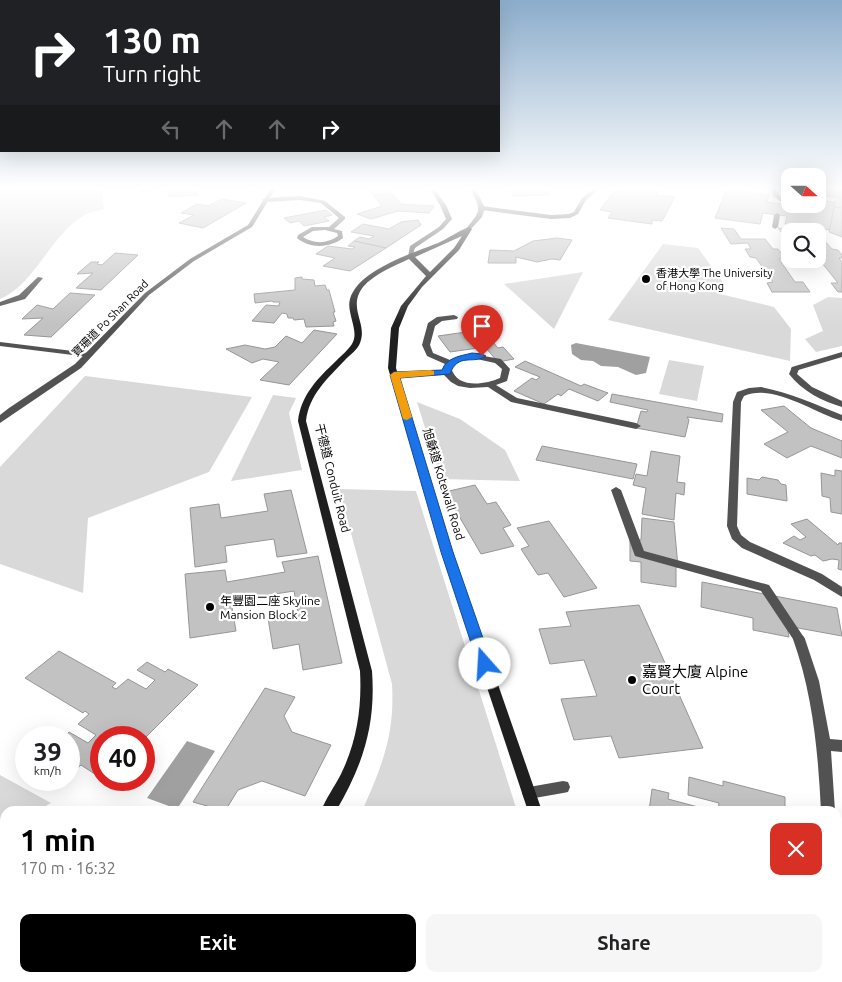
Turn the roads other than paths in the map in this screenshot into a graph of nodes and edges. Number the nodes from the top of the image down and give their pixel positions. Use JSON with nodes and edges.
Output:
{"nodes":[{"id":1,"x":237,"y":234,"type":"edge"},
{"id":2,"x":302,"y":234,"type":"edge"},
{"id":3,"x":342,"y":234,"type":"edge"},
{"id":4,"x":432,"y":234,"type":"edge"},
{"id":5,"x":460,"y":234,"type":"edge"},
{"id":6,"x":467,"y":234,"type":"edge"},
{"id":7,"x":438,"y":245,"type":"junction"},
{"id":8,"x":410,"y":256,"type":"junction"},
{"id":9,"x":449,"y":258,"type":"junction"},
{"id":10,"x":430,"y":276,"type":"junction"},
{"id":11,"x":40,"y":278,"type":"dead end"},
{"id":12,"x":0,"y":304,"type":"edge"},
{"id":13,"x":454,"y":317,"type":"dead end"},
{"id":14,"x":0,"y":344,"type":"edge"},
{"id":15,"x":842,"y":354,"type":"edge"},
{"id":16,"x":89,"y":355,"type":"junction"},
{"id":17,"x":450,"y":363,"type":"junction"},
{"id":18,"x":447,"y":372,"type":"junction"},
{"id":19,"x":394,"y":375,"type":"junction"},
{"id":20,"x":490,"y":385,"type":"junction"},
{"id":21,"x":842,"y":404,"type":"edge"},
{"id":22,"x":842,"y":418,"type":"edge"},
{"id":23,"x":0,"y":420,"type":"edge"},
{"id":24,"x":636,"y":426,"type":"dead end"},
{"id":25,"x":616,"y":490,"type":"dead end"},
{"id":26,"x":842,"y":593,"type":"edge"},
{"id":27,"x":824,"y":744,"type":"junction"},
{"id":28,"x":842,"y":746,"type":"edge"},
{"id":29,"x":563,"y":787,"type":"dead end"},
{"id":30,"x":529,"y":793,"type":"junction"},
{"id":31,"x":331,"y":806,"type":"edge"},
{"id":32,"x":533,"y":806,"type":"edge"},
{"id":33,"x":828,"y":806,"type":"edge"}],
"edges":[{"from":1,"to":16,"type":"street","name":"寶珊道 Po Shan Road"},
{"from":2,"to":3,"type":"street"},
{"from":4,"to":8,"type":"street"},
{"from":5,"to":7,"type":"street","name":"干德道 Conduit Road"},
{"from":6,"to":9,"type":"street","name":"旭龢道 Kotewall Road"},
{"from":7,"to":8,"type":"street","name":"干德道 Conduit Road"},
{"from":7,"to":9,"type":"street"},
{"from":8,"to":10,"type":"street"},
{"from":8,"to":31,"type":"street","name":"干德道 Conduit Road"},
{"from":9,"to":10,"type":"street","name":"旭龢道 Kotewall Road"},
{"from":10,"to":19,"type":"street","name":"旭龢道 Kotewall Road"},
{"from":11,"to":12,"type":"street"},
{"from":13,"to":17,"type":"street"},
{"from":14,"to":16,"type":"street"},
{"from":15,"to":21,"type":"street"},
{"from":16,"to":23,"type":"street","name":"寶珊道 Po Shan Road"},
{"from":17,"to":18,"type":"street"},
{"from":17,"to":20,"type":"street"},
{"from":18,"to":19,"type":"street"},
{"from":18,"to":20,"type":"street"},
{"from":19,"to":30,"type":"street","name":"旭龢道 Kotewall Road"},
{"from":20,"to":24,"type":"street"},
{"from":22,"to":26,"type":"street"},
{"from":25,"to":27,"type":"street"},
{"from":27,"to":28,"type":"street"},
{"from":27,"to":33,"type":"street"},
{"from":29,"to":30,"type":"street"},
{"from":30,"to":32,"type":"street","name":"旭龢道 Kotewall Road"}]}
